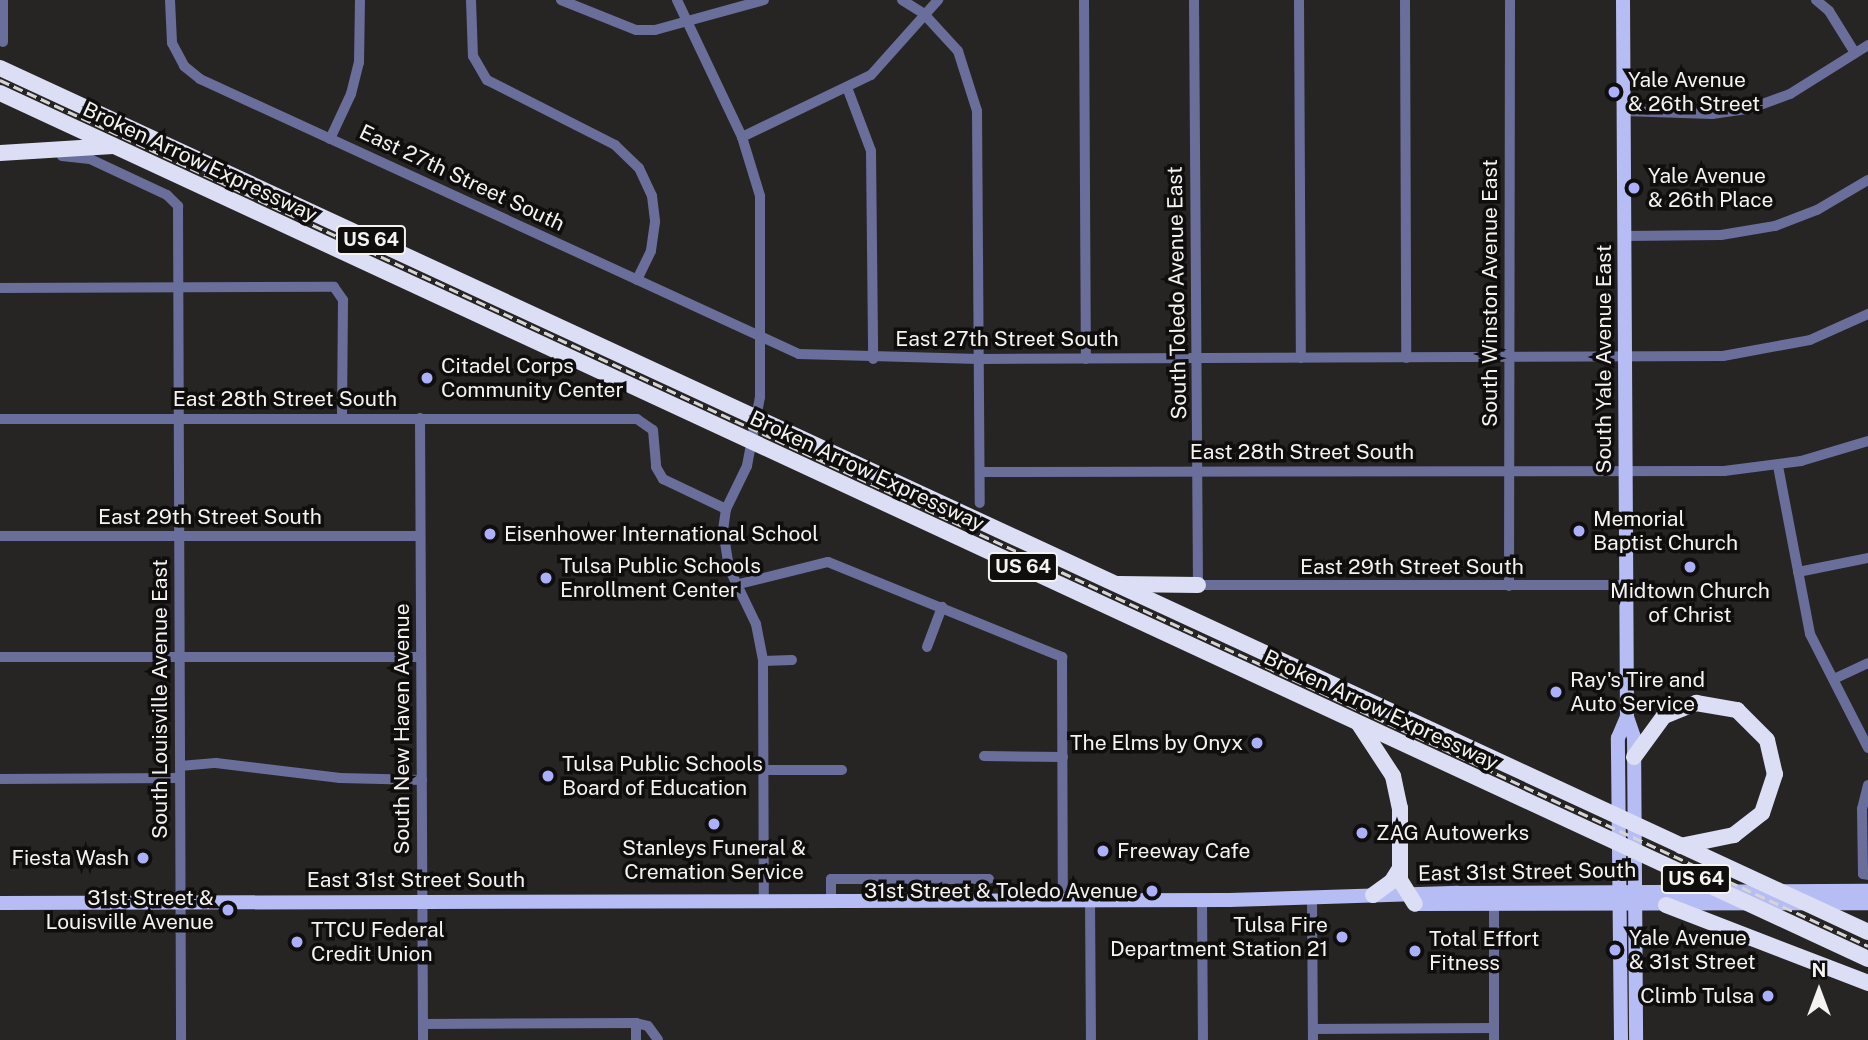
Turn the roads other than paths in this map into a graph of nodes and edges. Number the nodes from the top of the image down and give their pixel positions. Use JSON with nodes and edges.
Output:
{"nodes":[{"id":1,"x":4,"y":0,"type":"edge"},
{"id":2,"x":170,"y":0,"type":"edge"},
{"id":3,"x":360,"y":0,"type":"edge"},
{"id":4,"x":471,"y":0,"type":"edge"},
{"id":5,"x":561,"y":0,"type":"edge"},
{"id":6,"x":677,"y":0,"type":"edge"},
{"id":7,"x":764,"y":0,"type":"edge"},
{"id":8,"x":902,"y":0,"type":"edge"},
{"id":9,"x":937,"y":0,"type":"edge"},
{"id":10,"x":1084,"y":0,"type":"edge"},
{"id":11,"x":1194,"y":0,"type":"edge"},
{"id":12,"x":1299,"y":0,"type":"edge"},
{"id":13,"x":1405,"y":0,"type":"edge"},
{"id":14,"x":1510,"y":0,"type":"edge"},
{"id":15,"x":1623,"y":0,"type":"edge"},
{"id":16,"x":1816,"y":0,"type":"edge"},
{"id":17,"x":924,"y":15,"type":"junction"},
{"id":18,"x":687,"y":22,"type":"junction"},
{"id":19,"x":3,"y":42,"type":"dead end"},
{"id":20,"x":1868,"y":45,"type":"edge"},
{"id":21,"x":1855,"y":52,"type":"junction"},
{"id":22,"x":0,"y":68,"type":"edge"},
{"id":23,"x":848,"y":90,"type":"junction"},
{"id":24,"x":0,"y":93,"type":"edge"},
{"id":25,"x":1624,"y":111,"type":"junction"},
{"id":26,"x":742,"y":137,"type":"junction"},
{"id":27,"x":330,"y":139,"type":"junction"},
{"id":28,"x":115,"y":146,"type":"junction"},
{"id":29,"x":0,"y":154,"type":"edge"},
{"id":30,"x":1868,"y":180,"type":"edge"},
{"id":31,"x":1624,"y":236,"type":"junction"},
{"id":32,"x":637,"y":280,"type":"junction"},
{"id":33,"x":178,"y":287,"type":"junction"},
{"id":34,"x":0,"y":288,"type":"edge"},
{"id":35,"x":1868,"y":314,"type":"edge"},
{"id":36,"x":761,"y":338,"type":"junction"},
{"id":37,"x":1510,"y":357,"type":"junction"},
{"id":38,"x":1197,"y":358,"type":"junction"},
{"id":39,"x":1301,"y":358,"type":"junction"},
{"id":40,"x":1406,"y":358,"type":"junction"},
{"id":41,"x":1625,"y":358,"type":"junction"},
{"id":42,"x":873,"y":359,"type":"junction"},
{"id":43,"x":979,"y":359,"type":"junction"},
{"id":44,"x":1086,"y":359,"type":"junction"},
{"id":45,"x":178,"y":418,"type":"junction"},
{"id":46,"x":342,"y":418,"type":"junction"},
{"id":47,"x":420,"y":418,"type":"junction"},
{"id":48,"x":0,"y":419,"type":"edge"},
{"id":49,"x":1868,"y":441,"type":"edge"},
{"id":50,"x":1778,"y":466,"type":"junction"},
{"id":51,"x":1508,"y":471,"type":"junction"},
{"id":52,"x":980,"y":472,"type":"junction"},
{"id":53,"x":1199,"y":472,"type":"junction"},
{"id":54,"x":1625,"y":472,"type":"junction"},
{"id":55,"x":980,"y":503,"type":"dead end"},
{"id":56,"x":726,"y":509,"type":"junction"},
{"id":57,"x":0,"y":536,"type":"edge"},
{"id":58,"x":179,"y":536,"type":"junction"},
{"id":59,"x":420,"y":536,"type":"junction"},
{"id":60,"x":1868,"y":558,"type":"edge"},
{"id":61,"x":1798,"y":572,"type":"junction"},
{"id":62,"x":735,"y":584,"type":"junction"},
{"id":63,"x":1116,"y":584,"type":"junction"},
{"id":64,"x":1626,"y":585,"type":"junction"},
{"id":65,"x":1198,"y":586,"type":"junction"},
{"id":66,"x":1509,"y":586,"type":"junction"},
{"id":67,"x":942,"y":607,"type":"junction"},
{"id":68,"x":927,"y":647,"type":"dead end"},
{"id":69,"x":0,"y":657,"type":"edge"},
{"id":70,"x":180,"y":657,"type":"junction"},
{"id":71,"x":421,"y":657,"type":"junction"},
{"id":72,"x":763,"y":660,"type":"junction"},
{"id":73,"x":792,"y":660,"type":"dead end"},
{"id":74,"x":1868,"y":663,"type":"edge"},
{"id":75,"x":1836,"y":678,"type":"junction"},
{"id":76,"x":1627,"y":717,"type":"junction"},
{"id":77,"x":1358,"y":723,"type":"junction"},
{"id":78,"x":1868,"y":748,"type":"edge"},
{"id":79,"x":984,"y":756,"type":"dead end"},
{"id":80,"x":1063,"y":757,"type":"junction"},
{"id":81,"x":1634,"y":757,"type":"junction"},
{"id":82,"x":180,"y":765,"type":"junction"},
{"id":83,"x":764,"y":770,"type":"junction"},
{"id":84,"x":842,"y":770,"type":"dead end"},
{"id":85,"x":180,"y":778,"type":"junction"},
{"id":86,"x":0,"y":779,"type":"edge"},
{"id":87,"x":422,"y":779,"type":"junction"},
{"id":88,"x":1868,"y":785,"type":"edge"},
{"id":89,"x":1681,"y":846,"type":"junction"},
{"id":90,"x":1400,"y":868,"type":"junction"},
{"id":91,"x":1865,"y":875,"type":"edge"},
{"id":92,"x":989,"y":879,"type":"dead end"},
{"id":93,"x":1868,"y":891,"type":"edge"},
{"id":94,"x":1373,"y":895,"type":"junction"},
{"id":95,"x":1628,"y":898,"type":"junction"},
{"id":96,"x":1312,"y":899,"type":"junction"},
{"id":97,"x":764,"y":900,"type":"junction"},
{"id":98,"x":831,"y":900,"type":"junction"},
{"id":99,"x":1063,"y":900,"type":"junction"},
{"id":100,"x":1090,"y":900,"type":"junction"},
{"id":101,"x":1202,"y":900,"type":"junction"},
{"id":102,"x":1410,"y":900,"type":"junction"},
{"id":103,"x":181,"y":901,"type":"junction"},
{"id":104,"x":422,"y":901,"type":"junction"},
{"id":105,"x":0,"y":903,"type":"edge"},
{"id":106,"x":1868,"y":903,"type":"edge"},
{"id":107,"x":1494,"y":905,"type":"junction"},
{"id":108,"x":1666,"y":905,"type":"junction"},
{"id":109,"x":1868,"y":932,"type":"edge"},
{"id":110,"x":1868,"y":959,"type":"edge"},
{"id":111,"x":1868,"y":983,"type":"edge"},
{"id":112,"x":636,"y":1023,"type":"junction"},
{"id":113,"x":424,"y":1024,"type":"junction"},
{"id":114,"x":1494,"y":1028,"type":"junction"},
{"id":115,"x":1313,"y":1034,"type":"edge"},
{"id":116,"x":181,"y":1040,"type":"edge"},
{"id":117,"x":424,"y":1040,"type":"edge"},
{"id":118,"x":636,"y":1040,"type":"edge"},
{"id":119,"x":657,"y":1040,"type":"edge"},
{"id":120,"x":1091,"y":1040,"type":"edge"},
{"id":121,"x":1203,"y":1040,"type":"edge"},
{"id":122,"x":1494,"y":1040,"type":"edge"},
{"id":123,"x":1621,"y":1040,"type":"edge"},
{"id":124,"x":1636,"y":1040,"type":"edge"}],
"edges":[{"from":1,"to":19,"type":"street"},
{"from":2,"to":27,"type":"street","name":"East 27th Street South"},
{"from":3,"to":27,"type":"street"},
{"from":4,"to":32,"type":"street"},
{"from":5,"to":18,"type":"street"},
{"from":6,"to":18,"type":"street"},
{"from":7,"to":18,"type":"street"},
{"from":8,"to":17,"type":"street"},
{"from":9,"to":17,"type":"street"},
{"from":10,"to":44,"type":"street"},
{"from":11,"to":38,"type":"street","name":"South Toledo Avenue East"},
{"from":12,"to":39,"type":"street"},
{"from":13,"to":40,"type":"street"},
{"from":14,"to":37,"type":"street","name":"South Winston Avenue East"},
{"from":15,"to":25,"type":"main road","name":"South Yale Avenue East"},
{"from":16,"to":21,"type":"street"},
{"from":17,"to":23,"type":"street"},
{"from":17,"to":43,"type":"street"},
{"from":18,"to":26,"type":"street"},
{"from":20,"to":21,"type":"street"},
{"from":21,"to":25,"type":"street"},
{"from":22,"to":63,"type":"highway","name":"Broken Arrow Expressway","number":"US 64"},
{"from":23,"to":26,"type":"street"},
{"from":23,"to":42,"type":"street"},
{"from":24,"to":28,"type":"highway","name":"Broken Arrow Expressway","number":"US 64"},
{"from":25,"to":31,"type":"main road","name":"South Yale Avenue East"},
{"from":26,"to":36,"type":"street"},
{"from":27,"to":32,"type":"street","name":"East 27th Street South"},
{"from":28,"to":29,"type":"highway"},
{"from":28,"to":77,"type":"highway","name":"Broken Arrow Expressway","number":"US 64"},
{"from":29,"to":33,"type":"street","name":"South Louisville Avenue East"},
{"from":30,"to":31,"type":"street"},
{"from":31,"to":41,"type":"main road","name":"South Yale Avenue East"},
{"from":32,"to":36,"type":"street","name":"East 27th Street South"},
{"from":33,"to":34,"type":"street"},
{"from":33,"to":45,"type":"street","name":"South Louisville Avenue East"},
{"from":33,"to":46,"type":"street"},
{"from":35,"to":41,"type":"street","name":"East 27th Street South"},
{"from":36,"to":42,"type":"street","name":"East 27th Street South"},
{"from":36,"to":56,"type":"street"},
{"from":37,"to":40,"type":"street","name":"East 27th Street South"},
{"from":37,"to":41,"type":"street","name":"East 27th Street South"},
{"from":37,"to":51,"type":"street","name":"South Winston Avenue East"},
{"from":38,"to":39,"type":"street","name":"East 27th Street South"},
{"from":38,"to":44,"type":"street","name":"East 27th Street South"},
{"from":38,"to":53,"type":"street","name":"South Toledo Avenue East"},
{"from":39,"to":40,"type":"street","name":"East 27th Street South"},
{"from":41,"to":54,"type":"main road","name":"South Yale Avenue East"},
{"from":42,"to":43,"type":"street","name":"East 27th Street South"},
{"from":43,"to":44,"type":"street","name":"East 27th Street South"},
{"from":43,"to":52,"type":"street"},
{"from":45,"to":46,"type":"street","name":"East 28th Street South"},
{"from":45,"to":48,"type":"street","name":"East 28th Street South"},
{"from":45,"to":58,"type":"street","name":"South Louisville Avenue East"},
{"from":46,"to":47,"type":"street","name":"East 28th Street South"},
{"from":47,"to":56,"type":"street","name":"East 28th Street South"},
{"from":47,"to":59,"type":"street","name":"South New Haven Avenue"},
{"from":49,"to":50,"type":"street","name":"East 28th Street South"},
{"from":50,"to":54,"type":"street","name":"East 28th Street South"},
{"from":50,"to":61,"type":"street"},
{"from":51,"to":53,"type":"street","name":"East 28th Street South"},
{"from":51,"to":54,"type":"street","name":"East 28th Street South"},
{"from":51,"to":66,"type":"street","name":"South Winston Avenue East"},
{"from":52,"to":53,"type":"street","name":"East 28th Street South"},
{"from":52,"to":55,"type":"street"},
{"from":53,"to":65,"type":"street","name":"South Toledo Avenue East"},
{"from":54,"to":64,"type":"main road","name":"South Yale Avenue East"},
{"from":56,"to":62,"type":"street"},
{"from":57,"to":58,"type":"street","name":"East 29th Street South"},
{"from":58,"to":59,"type":"street","name":"East 29th Street South"},
{"from":58,"to":70,"type":"street","name":"South Louisville Avenue East"},
{"from":59,"to":71,"type":"street","name":"South New Haven Avenue"},
{"from":60,"to":61,"type":"street"},
{"from":61,"to":75,"type":"street"},
{"from":62,"to":67,"type":"street"},
{"from":62,"to":72,"type":"street"},
{"from":63,"to":65,"type":"highway"},
{"from":63,"to":89,"type":"highway","name":"Broken Arrow Expressway","number":"US 64"},
{"from":64,"to":66,"type":"street","name":"East 29th Street South"},
{"from":64,"to":76,"type":"main road","name":"South Yale Avenue East"},
{"from":65,"to":66,"type":"street","name":"East 29th Street South"},
{"from":67,"to":68,"type":"street"},
{"from":67,"to":80,"type":"street"},
{"from":69,"to":70,"type":"street"},
{"from":70,"to":71,"type":"street"},
{"from":70,"to":82,"type":"street","name":"South Louisville Avenue East"},
{"from":71,"to":87,"type":"street","name":"South New Haven Avenue"},
{"from":72,"to":73,"type":"street"},
{"from":72,"to":83,"type":"street"},
{"from":74,"to":75,"type":"street"},
{"from":75,"to":78,"type":"street"},
{"from":76,"to":81,"type":"main road","name":"South Yale Avenue East"},
{"from":76,"to":95,"type":"main road","name":"South Yale Avenue East"},
{"from":77,"to":90,"type":"highway"},
{"from":77,"to":110,"type":"highway","name":"Broken Arrow Expressway","number":"US 64"},
{"from":79,"to":80,"type":"street"},
{"from":80,"to":99,"type":"street"},
{"from":81,"to":89,"type":"highway"},
{"from":81,"to":95,"type":"main road","name":"South Yale Avenue East"},
{"from":82,"to":85,"type":"street","name":"South Louisville Avenue East"},
{"from":82,"to":87,"type":"street"},
{"from":83,"to":84,"type":"street"},
{"from":83,"to":97,"type":"street"},
{"from":85,"to":86,"type":"street"},
{"from":85,"to":103,"type":"street","name":"South Louisville Avenue East"},
{"from":87,"to":104,"type":"street","name":"South New Haven Avenue"},
{"from":88,"to":91,"type":"street"},
{"from":89,"to":109,"type":"highway","name":"Broken Arrow Expressway","number":"US 64"},
{"from":90,"to":94,"type":"highway"},
{"from":90,"to":102,"type":"highway"},
{"from":92,"to":98,"type":"street"},
{"from":93,"to":95,"type":"main road","name":"East 31st Street South"},
{"from":94,"to":96,"type":"main road","name":"East 31st Street South"},
{"from":94,"to":102,"type":"main road","name":"East 31st Street South"},
{"from":95,"to":102,"type":"main road","name":"East 31st Street South"},
{"from":95,"to":107,"type":"main road","name":"East 31st Street South"},
{"from":95,"to":108,"type":"main road","name":"East 31st Street South"},
{"from":95,"to":123,"type":"main road","name":"South Yale Avenue East"},
{"from":95,"to":124,"type":"main road","name":"South Yale Avenue East"},
{"from":96,"to":101,"type":"main road","name":"East 31st Street South"},
{"from":96,"to":102,"type":"main road","name":"East 31st Street South"},
{"from":96,"to":115,"type":"street"},
{"from":97,"to":98,"type":"main road","name":"East 31st Street South"},
{"from":97,"to":104,"type":"main road","name":"East 31st Street South"},
{"from":98,"to":99,"type":"main road","name":"East 31st Street South"},
{"from":99,"to":100,"type":"main road","name":"East 31st Street South"},
{"from":100,"to":101,"type":"main road","name":"East 31st Street South"},
{"from":100,"to":120,"type":"street"},
{"from":101,"to":121,"type":"street"},
{"from":102,"to":107,"type":"main road","name":"East 31st Street South"},
{"from":103,"to":104,"type":"main road","name":"East 31st Street South"},
{"from":103,"to":105,"type":"main road","name":"East 31st Street South"},
{"from":103,"to":116,"type":"street","name":"South Louisville Avenue East"},
{"from":104,"to":113,"type":"street","name":"South New Haven Avenue"},
{"from":106,"to":108,"type":"main road","name":"East 31st Street South"},
{"from":107,"to":114,"type":"street"},
{"from":108,"to":111,"type":"highway"},
{"from":112,"to":113,"type":"street"},
{"from":112,"to":118,"type":"street"},
{"from":112,"to":119,"type":"street"},
{"from":113,"to":117,"type":"street","name":"South New Haven Avenue"},
{"from":114,"to":115,"type":"street"},
{"from":114,"to":122,"type":"street"}]}
